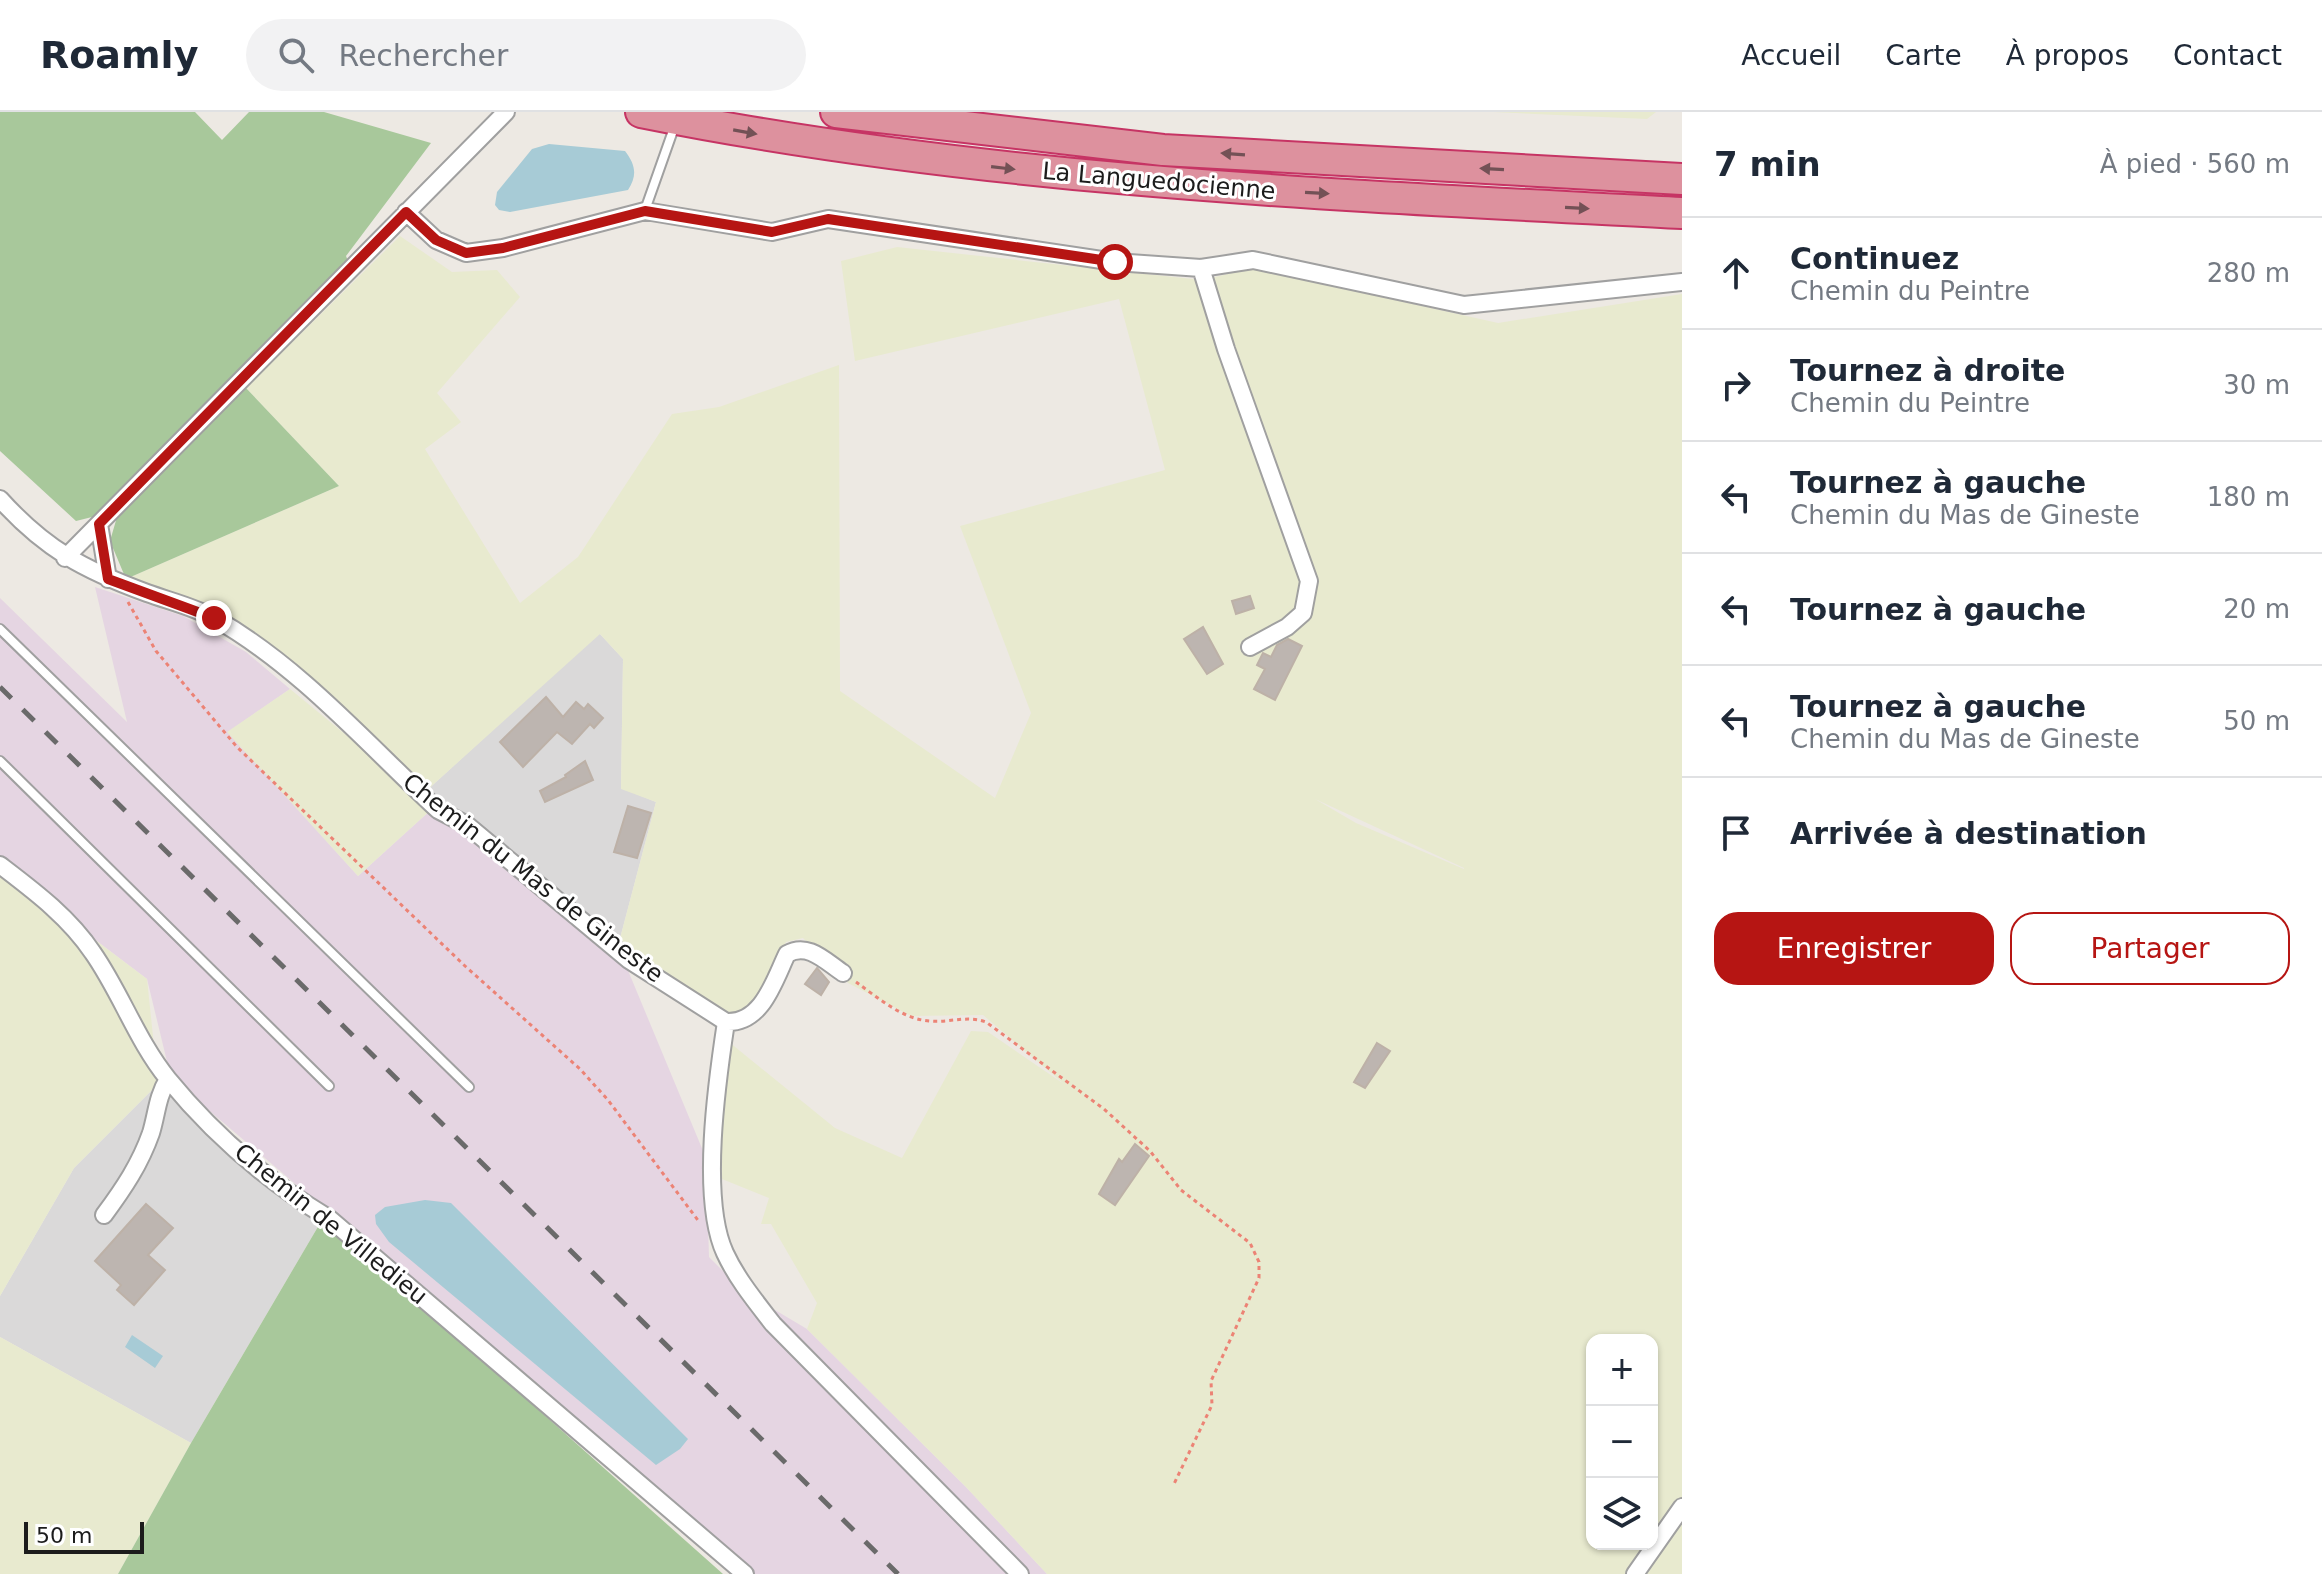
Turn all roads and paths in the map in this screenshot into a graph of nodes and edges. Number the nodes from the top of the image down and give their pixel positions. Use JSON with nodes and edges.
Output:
{"nodes":[{"id":1,"x":506,"y":112,"type":"edge"},
{"id":2,"x":641,"y":112,"type":"edge"},
{"id":3,"x":836,"y":112,"type":"edge"},
{"id":4,"x":677,"y":119,"type":"junction"},
{"id":5,"x":1682,"y":179,"type":"edge"},
{"id":6,"x":645,"y":211,"type":"junction"},
{"id":7,"x":406,"y":212,"type":"junction"},
{"id":8,"x":1682,"y":213,"type":"edge"},
{"id":9,"x":1201,"y":268,"type":"junction"},
{"id":10,"x":1682,"y":282,"type":"edge"},
{"id":11,"x":0,"y":499,"type":"edge"},
{"id":12,"x":99,"y":524,"type":"junction"},
{"id":13,"x":65,"y":558,"type":"junction"},
{"id":14,"x":112,"y":580,"type":"junction"},
{"id":15,"x":0,"y":629,"type":"edge"},
{"id":16,"x":1250,"y":647,"type":"dead end"},
{"id":17,"x":0,"y":761,"type":"edge"},
{"id":18,"x":0,"y":865,"type":"edge"},
{"id":19,"x":843,"y":973,"type":"joint"},
{"id":20,"x":726,"y":1022,"type":"junction"},
{"id":21,"x":168,"y":1079,"type":"junction"},
{"id":22,"x":329,"y":1086,"type":"dead end"},
{"id":23,"x":469,"y":1087,"type":"dead end"},
{"id":24,"x":104,"y":1215,"type":"dead end"},
{"id":25,"x":718,"y":1225,"type":"junction"},
{"id":26,"x":1173,"y":1486,"type":"dead end"},
{"id":27,"x":1682,"y":1507,"type":"edge"},
{"id":28,"x":745,"y":1574,"type":"edge"},
{"id":29,"x":1020,"y":1574,"type":"edge"},
{"id":30,"x":1635,"y":1574,"type":"edge"}],
"edges":[{"from":1,"to":7,"type":"street"},
{"from":2,"to":4,"type":"highway","name":"La Languedocienne"},
{"from":5,"to":3,"type":"highway","name":"La Languedocienne","one_way":true},
{"from":4,"to":6,"type":"lane"},
{"from":4,"to":8,"type":"highway","name":"La Languedocienne","one_way":true},
{"from":6,"to":7,"type":"street"},
{"from":6,"to":9,"type":"street"},
{"from":7,"to":12,"type":"street"},
{"from":9,"to":10,"type":"street"},
{"from":9,"to":16,"type":"street"},
{"from":11,"to":13,"type":"street","name":"Chemin du Mas de Gineste"},
{"from":12,"to":13,"type":"street"},
{"from":12,"to":14,"type":"street"},
{"from":13,"to":14,"type":"street","name":"Chemin du Mas de Gineste"},
{"from":14,"to":20,"type":"street","name":"Chemin du Mas de Gineste"},
{"from":14,"to":25,"type":"path"},
{"from":15,"to":23,"type":"lane"},
{"from":17,"to":22,"type":"lane"},
{"from":18,"to":21,"type":"street","name":"Chemin de Villedieu"},
{"from":19,"to":20,"type":"street"},
{"from":19,"to":26,"type":"path"},
{"from":20,"to":25,"type":"street"},
{"from":21,"to":24,"type":"street"},
{"from":21,"to":28,"type":"street","name":"Chemin de Villedieu"},
{"from":25,"to":29,"type":"street"},
{"from":27,"to":30,"type":"street"}]}
